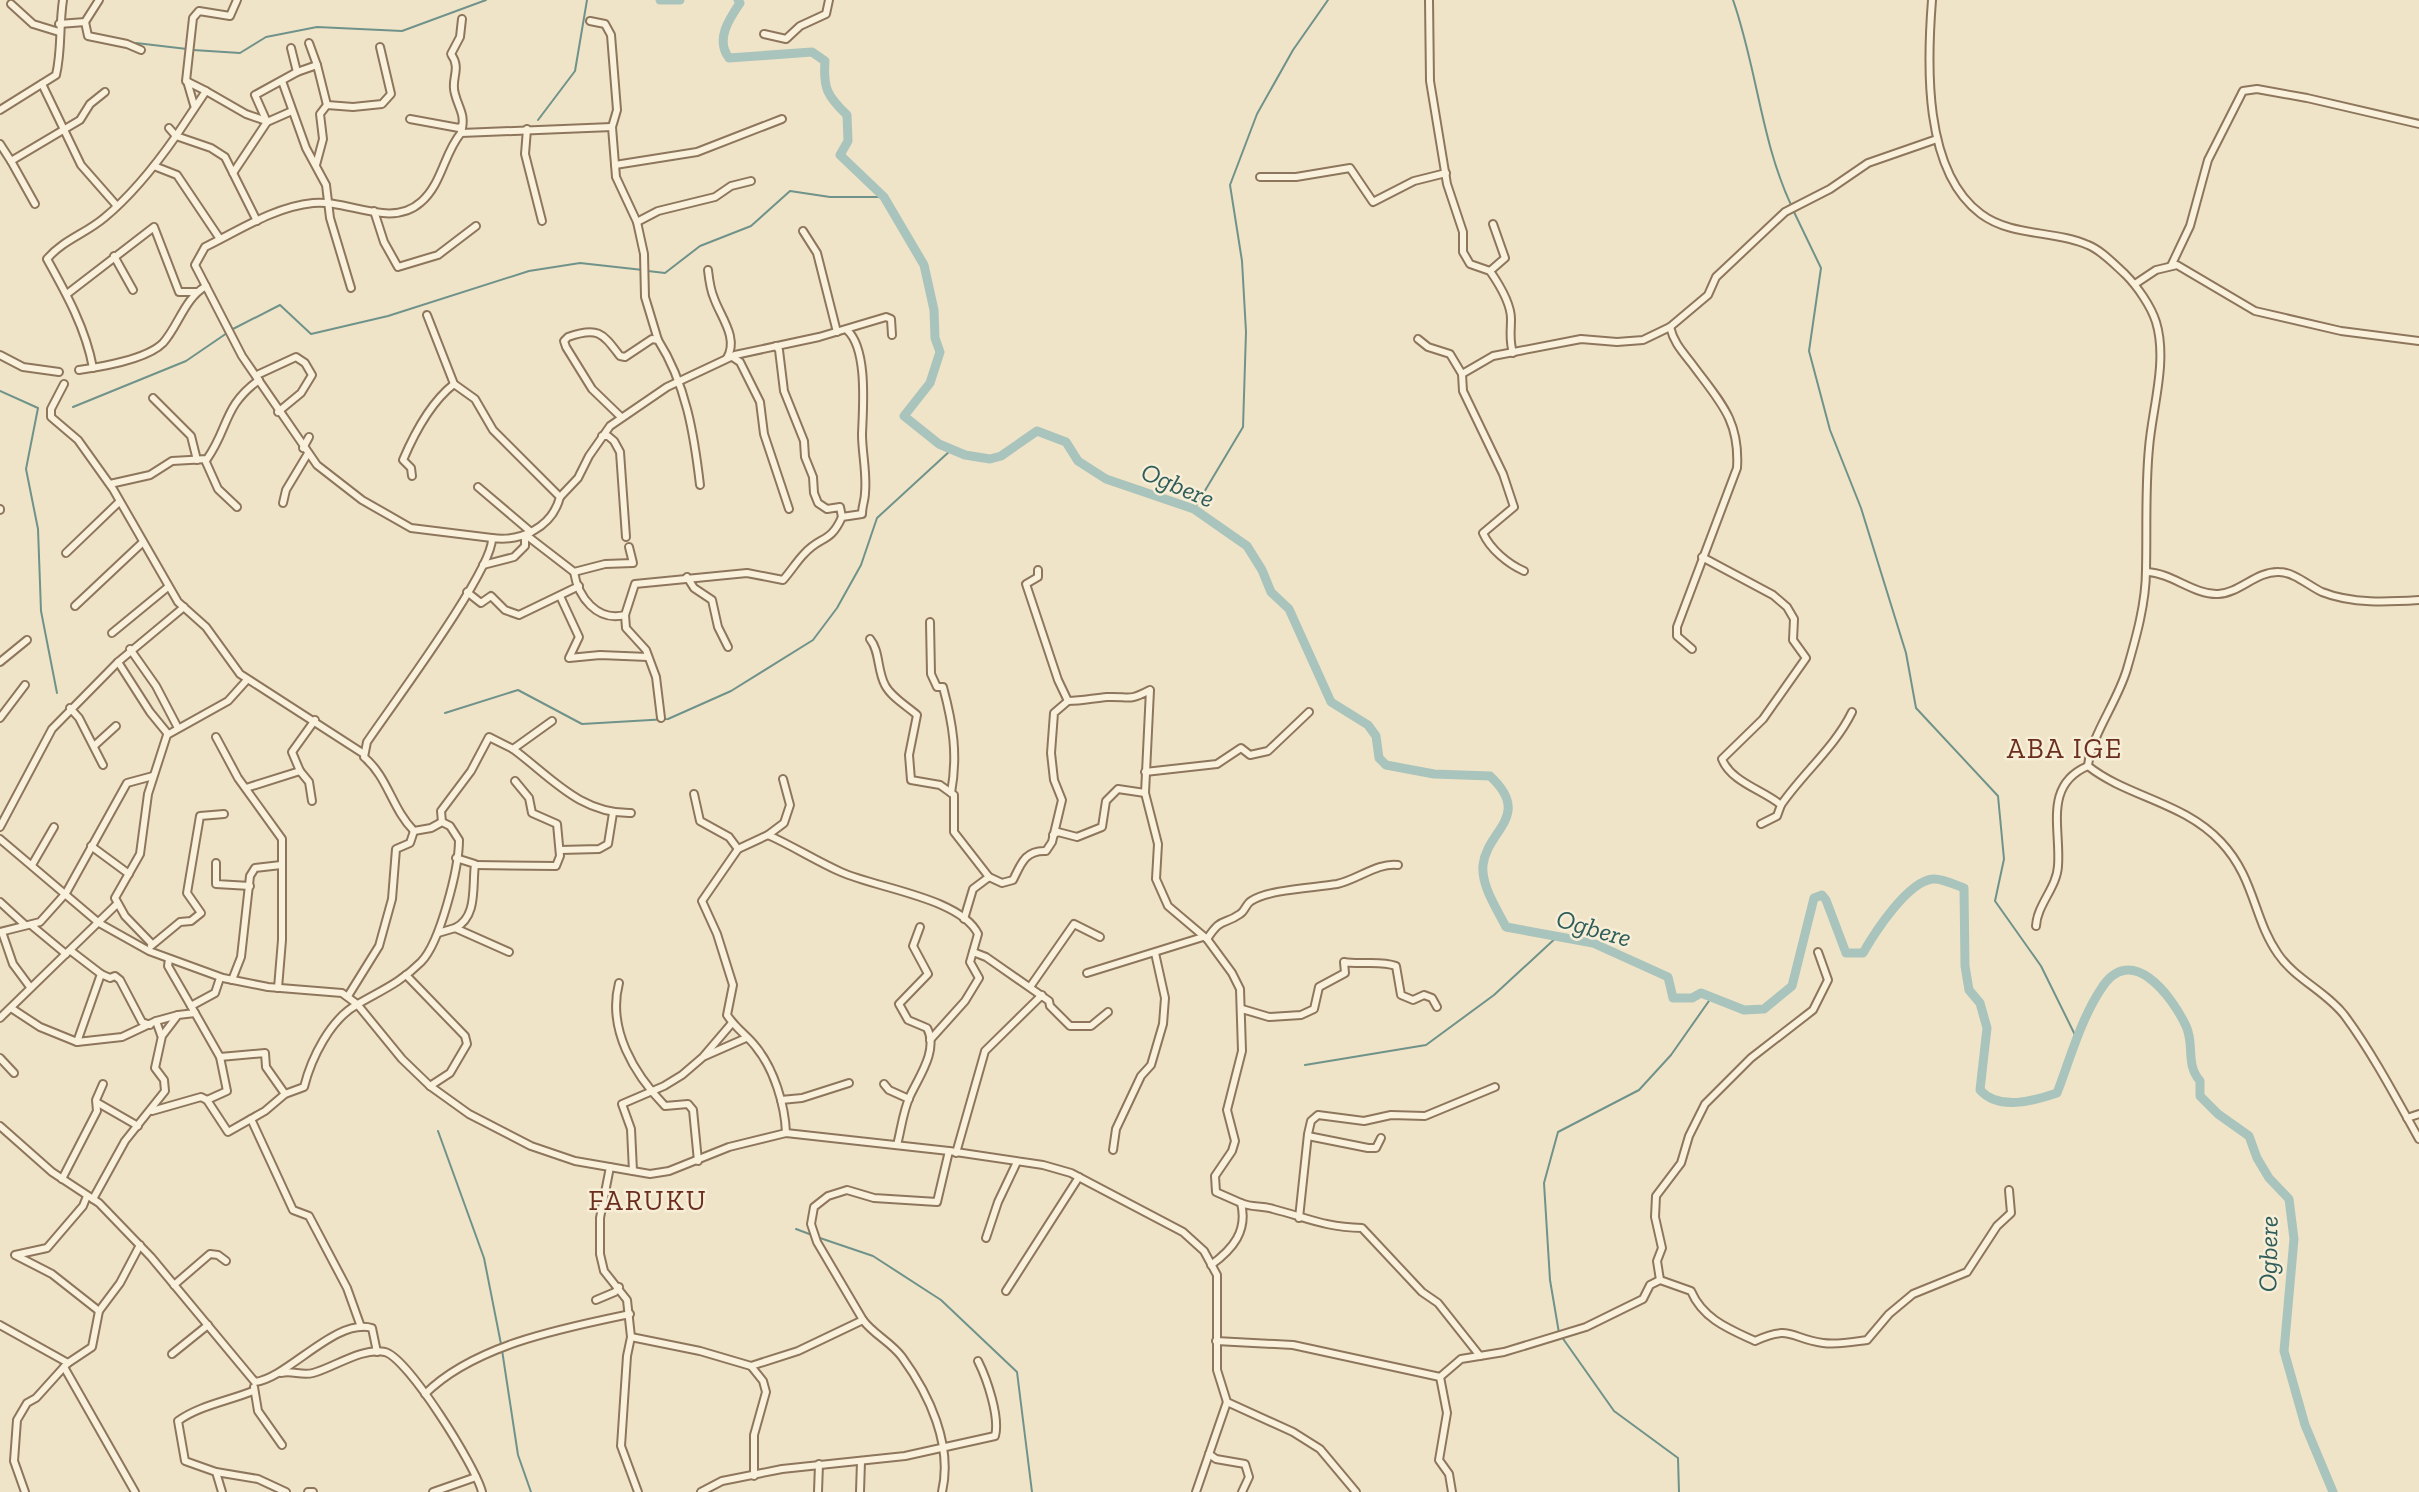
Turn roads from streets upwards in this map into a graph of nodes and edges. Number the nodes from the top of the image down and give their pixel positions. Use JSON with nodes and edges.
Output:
{"nodes":[{"id":1,"x":63,"y":0,"type":"edge"},
{"id":2,"x":99,"y":0,"type":"edge"},
{"id":3,"x":237,"y":0,"type":"edge"},
{"id":4,"x":829,"y":0,"type":"edge"},
{"id":5,"x":1429,"y":0,"type":"edge"},
{"id":6,"x":1933,"y":0,"type":"edge"},
{"id":7,"x":11,"y":4,"type":"dead end"},
{"id":8,"x":463,"y":19,"type":"dead end"},
{"id":9,"x":590,"y":21,"type":"dead end"},
{"id":10,"x":85,"y":22,"type":"junction"},
{"id":11,"x":59,"y":28,"type":"junction"},
{"id":12,"x":764,"y":34,"type":"dead end"},
{"id":13,"x":309,"y":43,"type":"dead end"},
{"id":14,"x":380,"y":47,"type":"dead end"},
{"id":15,"x":291,"y":48,"type":"dead end"},
{"id":16,"x":141,"y":50,"type":"dead end"},
{"id":17,"x":317,"y":65,"type":"junction"},
{"id":18,"x":297,"y":72,"type":"junction"},
{"id":19,"x":187,"y":81,"type":"junction"},
{"id":20,"x":282,"y":81,"type":"junction"},
{"id":21,"x":42,"y":84,"type":"junction"},
{"id":22,"x":206,"y":91,"type":"junction"},
{"id":23,"x":105,"y":92,"type":"dead end"},
{"id":24,"x":327,"y":105,"type":"junction"},
{"id":25,"x":194,"y":106,"type":"junction"},
{"id":26,"x":0,"y":110,"type":"edge"},
{"id":27,"x":292,"y":111,"type":"junction"},
{"id":28,"x":410,"y":119,"type":"dead end"},
{"id":29,"x":782,"y":119,"type":"dead end"},
{"id":30,"x":267,"y":122,"type":"junction"},
{"id":31,"x":2419,"y":123,"type":"edge"},
{"id":32,"x":463,"y":124,"type":"junction"},
{"id":33,"x":612,"y":127,"type":"junction"},
{"id":34,"x":169,"y":128,"type":"dead end"},
{"id":35,"x":527,"y":129,"type":"junction"},
{"id":36,"x":62,"y":130,"type":"junction"},
{"id":37,"x":461,"y":133,"type":"junction"},
{"id":38,"x":176,"y":136,"type":"junction"},
{"id":39,"x":1937,"y":139,"type":"junction"},
{"id":40,"x":0,"y":144,"type":"edge"},
{"id":41,"x":11,"y":161,"type":"junction"},
{"id":42,"x":316,"y":165,"type":"junction"},
{"id":43,"x":615,"y":165,"type":"junction"},
{"id":44,"x":154,"y":166,"type":"junction"},
{"id":45,"x":233,"y":173,"type":"junction"},
{"id":46,"x":1446,"y":173,"type":"junction"},
{"id":47,"x":1259,"y":177,"type":"dead end"},
{"id":48,"x":751,"y":181,"type":"dead end"},
{"id":49,"x":327,"y":202,"type":"junction"},
{"id":50,"x":35,"y":204,"type":"dead end"},
{"id":51,"x":117,"y":205,"type":"junction"},
{"id":52,"x":374,"y":211,"type":"junction"},
{"id":53,"x":257,"y":221,"type":"junction"},
{"id":54,"x":542,"y":222,"type":"dead end"},
{"id":55,"x":637,"y":222,"type":"junction"},
{"id":56,"x":1493,"y":224,"type":"dead end"},
{"id":57,"x":476,"y":226,"type":"dead end"},
{"id":58,"x":803,"y":231,"type":"dead end"},
{"id":59,"x":220,"y":239,"type":"junction"},
{"id":60,"x":114,"y":256,"type":"junction"},
{"id":61,"x":2171,"y":266,"type":"junction"},
{"id":62,"x":708,"y":270,"type":"dead end"},
{"id":63,"x":1490,"y":271,"type":"junction"},
{"id":64,"x":2135,"y":284,"type":"junction"},
{"id":65,"x":206,"y":286,"type":"junction"},
{"id":66,"x":351,"y":288,"type":"dead end"},
{"id":67,"x":134,"y":290,"type":"dead end"},
{"id":68,"x":196,"y":292,"type":"junction"},
{"id":69,"x":67,"y":294,"type":"junction"},
{"id":70,"x":427,"y":315,"type":"dead end"},
{"id":71,"x":1670,"y":327,"type":"junction"},
{"id":72,"x":847,"y":330,"type":"junction"},
{"id":73,"x":837,"y":332,"type":"junction"},
{"id":74,"x":892,"y":335,"type":"dead end"},
{"id":75,"x":1418,"y":338,"type":"dead end"},
{"id":76,"x":658,"y":340,"type":"junction"},
{"id":77,"x":2419,"y":341,"type":"edge"},
{"id":78,"x":776,"y":346,"type":"junction"},
{"id":79,"x":1513,"y":353,"type":"junction"},
{"id":80,"x":0,"y":355,"type":"edge"},
{"id":81,"x":729,"y":357,"type":"junction"},
{"id":82,"x":93,"y":368,"type":"junction"},
{"id":83,"x":79,"y":370,"type":"dead end"},
{"id":84,"x":59,"y":372,"type":"dead end"},
{"id":85,"x":1462,"y":374,"type":"junction"},
{"id":86,"x":258,"y":377,"type":"junction"},
{"id":87,"x":680,"y":381,"type":"junction"},
{"id":88,"x":64,"y":384,"type":"dead end"},
{"id":89,"x":454,"y":384,"type":"junction"},
{"id":90,"x":153,"y":398,"type":"dead end"},
{"id":91,"x":278,"y":412,"type":"junction"},
{"id":92,"x":621,"y":417,"type":"junction"},
{"id":93,"x":601,"y":436,"type":"junction"},
{"id":94,"x":309,"y":437,"type":"dead end"},
{"id":95,"x":303,"y":447,"type":"junction"},
{"id":96,"x":307,"y":455,"type":"junction"},
{"id":97,"x":201,"y":460,"type":"junction"},
{"id":98,"x":412,"y":476,"type":"dead end"},
{"id":99,"x":110,"y":484,"type":"junction"},
{"id":100,"x":700,"y":485,"type":"dead end"},
{"id":101,"x":478,"y":487,"type":"dead end"},
{"id":102,"x":559,"y":497,"type":"junction"},
{"id":103,"x":118,"y":503,"type":"junction"},
{"id":104,"x":283,"y":503,"type":"dead end"},
{"id":105,"x":237,"y":507,"type":"dead end"},
{"id":106,"x":789,"y":509,"type":"dead end"},
{"id":107,"x":842,"y":517,"type":"junction"},
{"id":108,"x":527,"y":534,"type":"junction"},
{"id":109,"x":626,"y":537,"type":"dead end"},
{"id":110,"x":492,"y":538,"type":"junction"},
{"id":111,"x":142,"y":543,"type":"junction"},
{"id":112,"x":629,"y":547,"type":"dead end"},
{"id":113,"x":66,"y":553,"type":"dead end"},
{"id":114,"x":1702,"y":557,"type":"junction"},
{"id":115,"x":483,"y":565,"type":"junction"},
{"id":116,"x":1038,"y":570,"type":"dead end"},
{"id":117,"x":1524,"y":571,"type":"dead end"},
{"id":118,"x":574,"y":572,"type":"junction"},
{"id":119,"x":2147,"y":572,"type":"junction"},
{"id":120,"x":687,"y":577,"type":"junction"},
{"id":121,"x":579,"y":586,"type":"junction"},
{"id":122,"x":168,"y":587,"type":"junction"},
{"id":123,"x":467,"y":592,"type":"junction"},
{"id":124,"x":560,"y":596,"type":"junction"},
{"id":125,"x":2419,"y":600,"type":"edge"},
{"id":126,"x":75,"y":606,"type":"dead end"},
{"id":127,"x":184,"y":607,"type":"junction"},
{"id":128,"x":625,"y":615,"type":"junction"},
{"id":129,"x":930,"y":622,"type":"dead end"},
{"id":130,"x":112,"y":633,"type":"dead end"},
{"id":131,"x":870,"y":639,"type":"dead end"},
{"id":132,"x":27,"y":640,"type":"dead end"},
{"id":133,"x":728,"y":647,"type":"dead end"},
{"id":134,"x":130,"y":649,"type":"junction"},
{"id":135,"x":1692,"y":649,"type":"dead end"},
{"id":136,"x":648,"y":657,"type":"junction"},
{"id":137,"x":0,"y":662,"type":"edge"},
{"id":138,"x":118,"y":662,"type":"junction"},
{"id":139,"x":246,"y":681,"type":"junction"},
{"id":140,"x":25,"y":685,"type":"dead end"},
{"id":141,"x":1068,"y":701,"type":"junction"},
{"id":142,"x":0,"y":705,"type":"edge"},
{"id":143,"x":70,"y":708,"type":"junction"},
{"id":144,"x":7,"y":711,"type":"junction"},
{"id":145,"x":1309,"y":712,"type":"dead end"},
{"id":146,"x":1852,"y":712,"type":"dead end"},
{"id":147,"x":0,"y":718,"type":"edge"},
{"id":148,"x":661,"y":718,"type":"dead end"},
{"id":149,"x":315,"y":720,"type":"junction"},
{"id":150,"x":552,"y":721,"type":"dead end"},
{"id":151,"x":116,"y":726,"type":"dead end"},
{"id":152,"x":178,"y":728,"type":"junction"},
{"id":153,"x":168,"y":734,"type":"junction"},
{"id":154,"x":216,"y":737,"type":"dead end"},
{"id":155,"x":94,"y":746,"type":"junction"},
{"id":156,"x":513,"y":749,"type":"junction"},
{"id":157,"x":364,"y":754,"type":"junction"},
{"id":158,"x":103,"y":765,"type":"dead end"},
{"id":159,"x":2088,"y":766,"type":"junction"},
{"id":160,"x":300,"y":771,"type":"junction"},
{"id":161,"x":1145,"y":772,"type":"junction"},
{"id":162,"x":153,"y":776,"type":"junction"},
{"id":163,"x":783,"y":779,"type":"dead end"},
{"id":164,"x":515,"y":781,"type":"dead end"},
{"id":165,"x":246,"y":788,"type":"junction"},
{"id":166,"x":951,"y":793,"type":"junction"},
{"id":167,"x":1145,"y":793,"type":"junction"},
{"id":168,"x":694,"y":794,"type":"dead end"},
{"id":169,"x":312,"y":801,"type":"dead end"},
{"id":170,"x":1780,"y":805,"type":"junction"},
{"id":171,"x":631,"y":813,"type":"dead end"},
{"id":172,"x":223,"y":814,"type":"dead end"},
{"id":173,"x":613,"y":814,"type":"junction"},
{"id":174,"x":442,"y":822,"type":"junction"},
{"id":175,"x":1761,"y":824,"type":"dead end"},
{"id":176,"x":0,"y":827,"type":"edge"},
{"id":177,"x":54,"y":827,"type":"dead end"},
{"id":178,"x":414,"y":831,"type":"junction"},
{"id":179,"x":768,"y":835,"type":"junction"},
{"id":180,"x":1053,"y":835,"type":"junction"},
{"id":181,"x":0,"y":839,"type":"edge"},
{"id":182,"x":91,"y":846,"type":"junction"},
{"id":183,"x":738,"y":849,"type":"junction"},
{"id":184,"x":560,"y":850,"type":"junction"},
{"id":185,"x":456,"y":858,"type":"junction"},
{"id":186,"x":216,"y":863,"type":"dead end"},
{"id":187,"x":32,"y":865,"type":"junction"},
{"id":188,"x":281,"y":865,"type":"junction"},
{"id":189,"x":475,"y":865,"type":"junction"},
{"id":190,"x":1398,"y":865,"type":"dead end"},
{"id":191,"x":129,"y":874,"type":"junction"},
{"id":192,"x":989,"y":877,"type":"junction"},
{"id":193,"x":250,"y":886,"type":"junction"},
{"id":194,"x":66,"y":893,"type":"junction"},
{"id":195,"x":0,"y":902,"type":"edge"},
{"id":196,"x":117,"y":905,"type":"junction"},
{"id":197,"x":964,"y":919,"type":"junction"},
{"id":198,"x":99,"y":923,"type":"junction"},
{"id":199,"x":28,"y":924,"type":"junction"},
{"id":200,"x":2036,"y":926,"type":"dead end"},
{"id":201,"x":920,"y":927,"type":"dead end"},
{"id":202,"x":455,"y":928,"type":"junction"},
{"id":203,"x":1,"y":932,"type":"edge"},
{"id":204,"x":438,"y":933,"type":"junction"},
{"id":205,"x":1100,"y":937,"type":"dead end"},
{"id":206,"x":1205,"y":938,"type":"junction"},
{"id":207,"x":150,"y":947,"type":"junction"},
{"id":208,"x":509,"y":952,"type":"dead end"},
{"id":209,"x":973,"y":952,"type":"junction"},
{"id":210,"x":1818,"y":952,"type":"dead end"},
{"id":211,"x":69,"y":953,"type":"junction"},
{"id":212,"x":1154,"y":953,"type":"junction"},
{"id":213,"x":169,"y":959,"type":"junction"},
{"id":214,"x":1087,"y":973,"type":"dead end"},
{"id":215,"x":101,"y":974,"type":"junction"},
{"id":216,"x":406,"y":975,"type":"junction"},
{"id":217,"x":220,"y":978,"type":"junction"},
{"id":218,"x":232,"y":980,"type":"junction"},
{"id":219,"x":619,"y":983,"type":"dead end"},
{"id":220,"x":30,"y":987,"type":"junction"},
{"id":221,"x":1030,"y":987,"type":"junction"},
{"id":222,"x":278,"y":988,"type":"junction"},
{"id":223,"x":1042,"y":995,"type":"junction"},
{"id":224,"x":348,"y":996,"type":"junction"},
{"id":225,"x":357,"y":1004,"type":"junction"},
{"id":226,"x":1437,"y":1007,"type":"dead end"},
{"id":227,"x":10,"y":1008,"type":"junction"},
{"id":228,"x":193,"y":1009,"type":"junction"},
{"id":229,"x":1242,"y":1009,"type":"junction"},
{"id":230,"x":1108,"y":1013,"type":"dead end"},
{"id":231,"x":178,"y":1015,"type":"junction"},
{"id":232,"x":0,"y":1018,"type":"edge"},
{"id":233,"x":153,"y":1023,"type":"junction"},
{"id":234,"x":732,"y":1023,"type":"junction"},
{"id":235,"x":162,"y":1036,"type":"junction"},
{"id":236,"x":746,"y":1038,"type":"junction"},
{"id":237,"x":930,"y":1040,"type":"junction"},
{"id":238,"x":77,"y":1042,"type":"junction"},
{"id":239,"x":220,"y":1057,"type":"junction"},
{"id":240,"x":703,"y":1057,"type":"junction"},
{"id":241,"x":0,"y":1058,"type":"edge"},
{"id":242,"x":14,"y":1073,"type":"dead end"},
{"id":243,"x":849,"y":1083,"type":"dead end"},
{"id":244,"x":103,"y":1084,"type":"dead end"},
{"id":245,"x":884,"y":1084,"type":"dead end"},
{"id":246,"x":430,"y":1086,"type":"junction"},
{"id":247,"x":1495,"y":1087,"type":"dead end"},
{"id":248,"x":652,"y":1090,"type":"junction"},
{"id":249,"x":285,"y":1094,"type":"junction"},
{"id":250,"x":909,"y":1098,"type":"junction"},
{"id":251,"x":207,"y":1100,"type":"junction"},
{"id":252,"x":781,"y":1100,"type":"junction"},
{"id":253,"x":99,"y":1104,"type":"junction"},
{"id":254,"x":152,"y":1111,"type":"junction"},
{"id":255,"x":2419,"y":1114,"type":"edge"},
{"id":256,"x":2407,"y":1118,"type":"junction"},
{"id":257,"x":251,"y":1119,"type":"junction"},
{"id":258,"x":0,"y":1126,"type":"edge"},
{"id":259,"x":138,"y":1126,"type":"junction"},
{"id":260,"x":786,"y":1133,"type":"junction"},
{"id":261,"x":1308,"y":1136,"type":"junction"},
{"id":262,"x":1381,"y":1138,"type":"dead end"},
{"id":263,"x":2419,"y":1139,"type":"edge"},
{"id":264,"x":897,"y":1145,"type":"junction"},
{"id":265,"x":1112,"y":1150,"type":"dead end"},
{"id":266,"x":953,"y":1152,"type":"junction"},
{"id":267,"x":698,"y":1161,"type":"junction"},
{"id":268,"x":1017,"y":1162,"type":"junction"},
{"id":269,"x":610,"y":1167,"type":"junction"},
{"id":270,"x":633,"y":1171,"type":"junction"},
{"id":271,"x":1079,"y":1177,"type":"junction"},
{"id":272,"x":62,"y":1179,"type":"junction"},
{"id":273,"x":2009,"y":1191,"type":"dead end"},
{"id":274,"x":90,"y":1198,"type":"junction"},
{"id":275,"x":1241,"y":1203,"type":"junction"},
{"id":276,"x":1299,"y":1218,"type":"junction"},
{"id":277,"x":986,"y":1238,"type":"dead end"},
{"id":278,"x":140,"y":1245,"type":"junction"},
{"id":279,"x":226,"y":1261,"type":"dead end"},
{"id":280,"x":1211,"y":1265,"type":"junction"},
{"id":281,"x":1660,"y":1280,"type":"junction"},
{"id":282,"x":174,"y":1285,"type":"junction"},
{"id":283,"x":619,"y":1287,"type":"junction"},
{"id":284,"x":1006,"y":1292,"type":"dead end"},
{"id":285,"x":596,"y":1300,"type":"dead end"},
{"id":286,"x":99,"y":1311,"type":"junction"},
{"id":287,"x":630,"y":1314,"type":"junction"},
{"id":288,"x":863,"y":1320,"type":"junction"},
{"id":289,"x":0,"y":1325,"type":"edge"},
{"id":290,"x":208,"y":1325,"type":"junction"},
{"id":291,"x":361,"y":1327,"type":"junction"},
{"id":292,"x":631,"y":1337,"type":"junction"},
{"id":293,"x":1216,"y":1341,"type":"junction"},
{"id":294,"x":377,"y":1352,"type":"junction"},
{"id":295,"x":172,"y":1353,"type":"dead end"},
{"id":296,"x":1480,"y":1356,"type":"junction"},
{"id":297,"x":978,"y":1361,"type":"dead end"},
{"id":298,"x":66,"y":1365,"type":"junction"},
{"id":299,"x":751,"y":1366,"type":"junction"},
{"id":300,"x":276,"y":1374,"type":"junction"},
{"id":301,"x":1440,"y":1377,"type":"junction"},
{"id":302,"x":255,"y":1382,"type":"junction"},
{"id":303,"x":253,"y":1391,"type":"junction"},
{"id":304,"x":425,"y":1394,"type":"junction"},
{"id":305,"x":1227,"y":1402,"type":"junction"},
{"id":306,"x":282,"y":1444,"type":"dead end"},
{"id":307,"x":942,"y":1448,"type":"junction"},
{"id":308,"x":1209,"y":1454,"type":"junction"},
{"id":309,"x":861,"y":1461,"type":"junction"},
{"id":310,"x":819,"y":1464,"type":"junction"},
{"id":311,"x":216,"y":1472,"type":"junction"},
{"id":312,"x":754,"y":1476,"type":"junction"},
{"id":313,"x":476,"y":1477,"type":"junction"},
{"id":314,"x":132,"y":1491,"type":"edge"},
{"id":315,"x":25,"y":1492,"type":"edge"},
{"id":316,"x":222,"y":1492,"type":"edge"},
{"id":317,"x":286,"y":1492,"type":"edge"},
{"id":318,"x":308,"y":1492,"type":"edge"},
{"id":319,"x":313,"y":1492,"type":"edge"},
{"id":320,"x":433,"y":1492,"type":"edge"},
{"id":321,"x":482,"y":1492,"type":"edge"},
{"id":322,"x":638,"y":1492,"type":"edge"},
{"id":323,"x":701,"y":1492,"type":"edge"},
{"id":324,"x":818,"y":1492,"type":"edge"},
{"id":325,"x":860,"y":1492,"type":"edge"},
{"id":326,"x":942,"y":1492,"type":"edge"},
{"id":327,"x":1196,"y":1492,"type":"edge"},
{"id":328,"x":1242,"y":1492,"type":"edge"},
{"id":329,"x":1356,"y":1492,"type":"edge"},
{"id":330,"x":1452,"y":1492,"type":"edge"}],
"edges":[{"from":1,"to":11,"type":"street"},
{"from":2,"to":10,"type":"street"},
{"from":3,"to":19,"type":"street"},
{"from":4,"to":12,"type":"street"},
{"from":5,"to":46,"type":"street"},
{"from":6,"to":39,"type":"street"},
{"from":7,"to":11,"type":"street"},
{"from":8,"to":32,"type":"street"},
{"from":9,"to":33,"type":"street"},
{"from":10,"to":11,"type":"street"},
{"from":10,"to":16,"type":"street"},
{"from":11,"to":21,"type":"street"},
{"from":13,"to":17,"type":"street"},
{"from":14,"to":24,"type":"street"},
{"from":15,"to":18,"type":"street"},
{"from":17,"to":18,"type":"street"},
{"from":17,"to":24,"type":"street"},
{"from":18,"to":20,"type":"street"},
{"from":19,"to":22,"type":"street"},
{"from":19,"to":25,"type":"street"},
{"from":20,"to":27,"type":"street"},
{"from":20,"to":30,"type":"street"},
{"from":21,"to":26,"type":"street"},
{"from":21,"to":36,"type":"street"},
{"from":22,"to":25,"type":"street"},
{"from":22,"to":30,"type":"street"},
{"from":23,"to":36,"type":"street"},
{"from":24,"to":42,"type":"street"},
{"from":25,"to":38,"type":"street"},
{"from":27,"to":30,"type":"street"},
{"from":27,"to":42,"type":"street"},
{"from":28,"to":32,"type":"street"},
{"from":29,"to":43,"type":"street"},
{"from":30,"to":45,"type":"street"},
{"from":31,"to":61,"type":"street"},
{"from":32,"to":37,"type":"street"},
{"from":33,"to":35,"type":"street"},
{"from":33,"to":43,"type":"street"},
{"from":34,"to":38,"type":"street"},
{"from":35,"to":37,"type":"street"},
{"from":35,"to":54,"type":"street"},
{"from":36,"to":41,"type":"street"},
{"from":36,"to":51,"type":"street"},
{"from":37,"to":52,"type":"street"},
{"from":38,"to":44,"type":"street"},
{"from":38,"to":45,"type":"street"},
{"from":39,"to":64,"type":"street"},
{"from":39,"to":71,"type":"street"},
{"from":40,"to":41,"type":"street"},
{"from":41,"to":50,"type":"street"},
{"from":42,"to":49,"type":"street"},
{"from":43,"to":55,"type":"street"},
{"from":44,"to":51,"type":"street"},
{"from":44,"to":59,"type":"street"},
{"from":45,"to":53,"type":"street"},
{"from":46,"to":47,"type":"street"},
{"from":46,"to":63,"type":"street"},
{"from":48,"to":55,"type":"street"},
{"from":49,"to":52,"type":"street"},
{"from":49,"to":53,"type":"street"},
{"from":49,"to":66,"type":"street"},
{"from":51,"to":69,"type":"street"},
{"from":52,"to":57,"type":"street"},
{"from":53,"to":59,"type":"street"},
{"from":55,"to":76,"type":"street"},
{"from":56,"to":63,"type":"street"},
{"from":58,"to":73,"type":"street"},
{"from":59,"to":65,"type":"street"},
{"from":60,"to":67,"type":"street"},
{"from":60,"to":68,"type":"street"},
{"from":60,"to":69,"type":"street"},
{"from":61,"to":64,"type":"street"},
{"from":61,"to":77,"type":"street"},
{"from":62,"to":81,"type":"street"},
{"from":63,"to":79,"type":"street"},
{"from":64,"to":119,"type":"street"},
{"from":65,"to":68,"type":"street"},
{"from":65,"to":86,"type":"street"},
{"from":68,"to":82,"type":"street"},
{"from":69,"to":82,"type":"street"},
{"from":70,"to":89,"type":"street"},
{"from":71,"to":79,"type":"street"},
{"from":71,"to":114,"type":"street"},
{"from":72,"to":73,"type":"street"},
{"from":72,"to":74,"type":"street"},
{"from":72,"to":107,"type":"street"},
{"from":73,"to":78,"type":"street"},
{"from":75,"to":85,"type":"street"},
{"from":76,"to":87,"type":"street"},
{"from":76,"to":92,"type":"street"},
{"from":78,"to":81,"type":"street"},
{"from":78,"to":107,"type":"street"},
{"from":79,"to":85,"type":"street"},
{"from":80,"to":84,"type":"street"},
{"from":81,"to":87,"type":"street"},
{"from":81,"to":106,"type":"street"},
{"from":82,"to":83,"type":"street"},
{"from":85,"to":117,"type":"street"},
{"from":86,"to":91,"type":"street"},
{"from":86,"to":91,"type":"street"},
{"from":86,"to":97,"type":"street"},
{"from":87,"to":92,"type":"street"},
{"from":87,"to":100,"type":"street"},
{"from":88,"to":99,"type":"street"},
{"from":89,"to":98,"type":"street"},
{"from":89,"to":102,"type":"street"},
{"from":90,"to":97,"type":"street"},
{"from":91,"to":95,"type":"street"},
{"from":92,"to":93,"type":"street"},
{"from":93,"to":102,"type":"street"},
{"from":93,"to":109,"type":"street"},
{"from":94,"to":95,"type":"street"},
{"from":95,"to":96,"type":"street"},
{"from":96,"to":104,"type":"street"},
{"from":96,"to":110,"type":"street"},
{"from":97,"to":99,"type":"street"},
{"from":97,"to":105,"type":"street"},
{"from":99,"to":103,"type":"street"},
{"from":101,"to":108,"type":"street"},
{"from":102,"to":108,"type":"street"},
{"from":103,"to":111,"type":"street"},
{"from":103,"to":113,"type":"street"},
{"from":107,"to":120,"type":"street"},
{"from":108,"to":110,"type":"street"},
{"from":108,"to":115,"type":"street"},
{"from":108,"to":118,"type":"street"},
{"from":110,"to":115,"type":"street"},
{"from":111,"to":122,"type":"street"},
{"from":111,"to":126,"type":"street"},
{"from":112,"to":118,"type":"street"},
{"from":114,"to":135,"type":"street"},
{"from":114,"to":170,"type":"street"},
{"from":115,"to":123,"type":"street"},
{"from":116,"to":141,"type":"street"},
{"from":118,"to":121,"type":"street"},
{"from":119,"to":125,"type":"street"},
{"from":119,"to":159,"type":"street"},
{"from":120,"to":128,"type":"street"},
{"from":120,"to":133,"type":"street"},
{"from":121,"to":124,"type":"street"},
{"from":121,"to":128,"type":"street"},
{"from":122,"to":127,"type":"street"},
{"from":122,"to":130,"type":"street"},
{"from":123,"to":124,"type":"street"},
{"from":123,"to":157,"type":"street"},
{"from":124,"to":136,"type":"street"},
{"from":127,"to":134,"type":"street"},
{"from":127,"to":139,"type":"street"},
{"from":128,"to":136,"type":"street"},
{"from":129,"to":166,"type":"street"},
{"from":131,"to":166,"type":"street"},
{"from":132,"to":137,"type":"street"},
{"from":134,"to":138,"type":"street"},
{"from":134,"to":152,"type":"street"},
{"from":136,"to":148,"type":"street"},
{"from":138,"to":143,"type":"street"},
{"from":138,"to":153,"type":"street"},
{"from":139,"to":149,"type":"street"},
{"from":139,"to":152,"type":"street"},
{"from":140,"to":144,"type":"street"},
{"from":141,"to":161,"type":"street"},
{"from":141,"to":180,"type":"street"},
{"from":142,"to":144,"type":"street"},
{"from":143,"to":155,"type":"street"},
{"from":143,"to":176,"type":"street"},
{"from":144,"to":147,"type":"street"},
{"from":145,"to":161,"type":"street"},
{"from":146,"to":170,"type":"street"},
{"from":149,"to":157,"type":"street"},
{"from":149,"to":160,"type":"street"},
{"from":150,"to":156,"type":"street"},
{"from":151,"to":155,"type":"street"},
{"from":152,"to":153,"type":"street"},
{"from":153,"to":162,"type":"street"},
{"from":154,"to":165,"type":"street"},
{"from":155,"to":158,"type":"street"},
{"from":156,"to":173,"type":"street"},
{"from":156,"to":174,"type":"street"},
{"from":157,"to":178,"type":"street"},
{"from":159,"to":200,"type":"street"},
{"from":159,"to":256,"type":"street"},
{"from":160,"to":165,"type":"street"},
{"from":160,"to":169,"type":"street"},
{"from":161,"to":167,"type":"street"},
{"from":162,"to":182,"type":"street"},
{"from":162,"to":191,"type":"street"},
{"from":163,"to":179,"type":"street"},
{"from":164,"to":184,"type":"street"},
{"from":165,"to":188,"type":"street"},
{"from":166,"to":192,"type":"street"},
{"from":167,"to":180,"type":"street"},
{"from":167,"to":206,"type":"street"},
{"from":168,"to":183,"type":"street"},
{"from":170,"to":175,"type":"street"},
{"from":171,"to":173,"type":"street"},
{"from":172,"to":207,"type":"street"},
{"from":173,"to":184,"type":"street"},
{"from":174,"to":178,"type":"street"},
{"from":174,"to":185,"type":"street"},
{"from":177,"to":187,"type":"street"},
{"from":178,"to":224,"type":"street"},
{"from":179,"to":183,"type":"street"},
{"from":179,"to":197,"type":"street"},
{"from":180,"to":192,"type":"street"},
{"from":181,"to":187,"type":"street"},
{"from":182,"to":191,"type":"street"},
{"from":182,"to":194,"type":"street"},
{"from":183,"to":234,"type":"street"},
{"from":184,"to":189,"type":"street"},
{"from":185,"to":189,"type":"street"},
{"from":185,"to":204,"type":"street"},
{"from":186,"to":193,"type":"street"},
{"from":187,"to":194,"type":"street"},
{"from":188,"to":193,"type":"street"},
{"from":188,"to":222,"type":"street"},
{"from":189,"to":202,"type":"street"},
{"from":190,"to":206,"type":"street"},
{"from":191,"to":196,"type":"street"},
{"from":192,"to":197,"type":"street"},
{"from":193,"to":218,"type":"street"},
{"from":194,"to":198,"type":"street"},
{"from":194,"to":199,"type":"street"},
{"from":195,"to":199,"type":"street"},
{"from":196,"to":198,"type":"street"},
{"from":196,"to":207,"type":"street"},
{"from":197,"to":209,"type":"street"},
{"from":198,"to":207,"type":"street"},
{"from":198,"to":211,"type":"street"},
{"from":199,"to":203,"type":"street"},
{"from":199,"to":211,"type":"street"},
{"from":201,"to":237,"type":"street"},
{"from":202,"to":204,"type":"street"},
{"from":202,"to":208,"type":"street"},
{"from":203,"to":220,"type":"street"},
{"from":204,"to":216,"type":"street"},
{"from":205,"to":221,"type":"street"},
{"from":206,"to":212,"type":"street"},
{"from":206,"to":229,"type":"street"},
{"from":207,"to":213,"type":"street"},
{"from":209,"to":221,"type":"street"},
{"from":209,"to":237,"type":"street"},
{"from":210,"to":281,"type":"street"},
{"from":211,"to":215,"type":"street"},
{"from":211,"to":220,"type":"street"},
{"from":212,"to":214,"type":"street"},
{"from":212,"to":265,"type":"street"},
{"from":213,"to":217,"type":"street"},
{"from":213,"to":228,"type":"street"},
{"from":215,"to":233,"type":"street"},
{"from":215,"to":238,"type":"street"},
{"from":216,"to":225,"type":"street"},
{"from":216,"to":246,"type":"street"},
{"from":217,"to":218,"type":"street"},
{"from":217,"to":228,"type":"street"},
{"from":218,"to":222,"type":"street"},
{"from":219,"to":248,"type":"street"},
{"from":220,"to":227,"type":"street"},
{"from":221,"to":223,"type":"street"},
{"from":222,"to":224,"type":"street"},
{"from":223,"to":230,"type":"street"},
{"from":223,"to":266,"type":"street"},
{"from":224,"to":225,"type":"street"},
{"from":225,"to":246,"type":"street"},
{"from":225,"to":249,"type":"street"},
{"from":226,"to":229,"type":"street"},
{"from":227,"to":232,"type":"street"},
{"from":227,"to":238,"type":"street"},
{"from":228,"to":231,"type":"street"},
{"from":228,"to":239,"type":"street"},
{"from":229,"to":275,"type":"street"},
{"from":231,"to":233,"type":"street"},
{"from":231,"to":235,"type":"street"},
{"from":233,"to":235,"type":"street"},
{"from":233,"to":238,"type":"street"},
{"from":234,"to":236,"type":"street"},
{"from":234,"to":240,"type":"street"},
{"from":235,"to":254,"type":"street"},
{"from":236,"to":240,"type":"street"},
{"from":236,"to":252,"type":"street"},
{"from":237,"to":250,"type":"street"},
{"from":239,"to":249,"type":"street"},
{"from":239,"to":251,"type":"street"},
{"from":240,"to":248,"type":"street"},
{"from":241,"to":242,"type":"street"},
{"from":243,"to":252,"type":"street"},
{"from":244,"to":253,"type":"street"},
{"from":245,"to":250,"type":"street"},
{"from":246,"to":269,"type":"street"},
{"from":247,"to":261,"type":"street"},
{"from":248,"to":267,"type":"street"},
{"from":248,"to":270,"type":"street"},
{"from":249,"to":257,"type":"street"},
{"from":250,"to":264,"type":"street"},
{"from":251,"to":254,"type":"street"},
{"from":251,"to":257,"type":"street"},
{"from":252,"to":260,"type":"street"},
{"from":253,"to":259,"type":"street"},
{"from":253,"to":272,"type":"street"},
{"from":254,"to":259,"type":"street"},
{"from":255,"to":256,"type":"street"},
{"from":256,"to":263,"type":"street"},
{"from":257,"to":291,"type":"street"},
{"from":258,"to":272,"type":"street"},
{"from":259,"to":274,"type":"street"},
{"from":260,"to":264,"type":"street"},
{"from":260,"to":267,"type":"street"},
{"from":261,"to":262,"type":"street"},
{"from":261,"to":276,"type":"street"},
{"from":264,"to":266,"type":"street"},
{"from":266,"to":268,"type":"street"},
{"from":266,"to":288,"type":"street"},
{"from":267,"to":270,"type":"street"},
{"from":268,"to":271,"type":"street"},
{"from":268,"to":277,"type":"street"},
{"from":269,"to":270,"type":"street"},
{"from":269,"to":283,"type":"street"},
{"from":271,"to":280,"type":"street"},
{"from":271,"to":284,"type":"street"},
{"from":272,"to":274,"type":"street"},
{"from":273,"to":281,"type":"street"},
{"from":274,"to":278,"type":"street"},
{"from":274,"to":286,"type":"street"},
{"from":275,"to":276,"type":"street"},
{"from":275,"to":280,"type":"street"},
{"from":276,"to":296,"type":"street"},
{"from":278,"to":282,"type":"street"},
{"from":278,"to":286,"type":"street"},
{"from":279,"to":282,"type":"street"},
{"from":280,"to":293,"type":"street"},
{"from":281,"to":296,"type":"street"},
{"from":282,"to":290,"type":"street"},
{"from":283,"to":285,"type":"street"},
{"from":283,"to":287,"type":"street"},
{"from":286,"to":298,"type":"street"},
{"from":287,"to":292,"type":"street"},
{"from":287,"to":304,"type":"street"},
{"from":288,"to":299,"type":"street"},
{"from":288,"to":307,"type":"street"},
{"from":289,"to":298,"type":"street"},
{"from":290,"to":295,"type":"street"},
{"from":290,"to":302,"type":"street"},
{"from":291,"to":294,"type":"street"},
{"from":291,"to":300,"type":"street"},
{"from":292,"to":299,"type":"street"},
{"from":292,"to":322,"type":"street"},
{"from":293,"to":301,"type":"street"},
{"from":293,"to":305,"type":"street"},
{"from":294,"to":300,"type":"street"},
{"from":294,"to":304,"type":"street"},
{"from":296,"to":301,"type":"street"},
{"from":297,"to":307,"type":"street"},
{"from":298,"to":314,"type":"street"},
{"from":298,"to":315,"type":"street"},
{"from":299,"to":312,"type":"street"},
{"from":300,"to":302,"type":"street"},
{"from":301,"to":330,"type":"street"},
{"from":302,"to":303,"type":"street"},
{"from":303,"to":306,"type":"street"},
{"from":303,"to":311,"type":"street"},
{"from":304,"to":313,"type":"street"},
{"from":305,"to":308,"type":"street"},
{"from":305,"to":329,"type":"street"},
{"from":307,"to":309,"type":"street"},
{"from":307,"to":326,"type":"street"},
{"from":308,"to":327,"type":"street"},
{"from":308,"to":328,"type":"street"},
{"from":309,"to":310,"type":"street"},
{"from":309,"to":325,"type":"street"},
{"from":310,"to":312,"type":"street"},
{"from":310,"to":324,"type":"street"},
{"from":311,"to":316,"type":"street"},
{"from":311,"to":317,"type":"street"},
{"from":312,"to":323,"type":"street"},
{"from":313,"to":320,"type":"street"},
{"from":313,"to":321,"type":"street"},
{"from":318,"to":319,"type":"street"}]}
